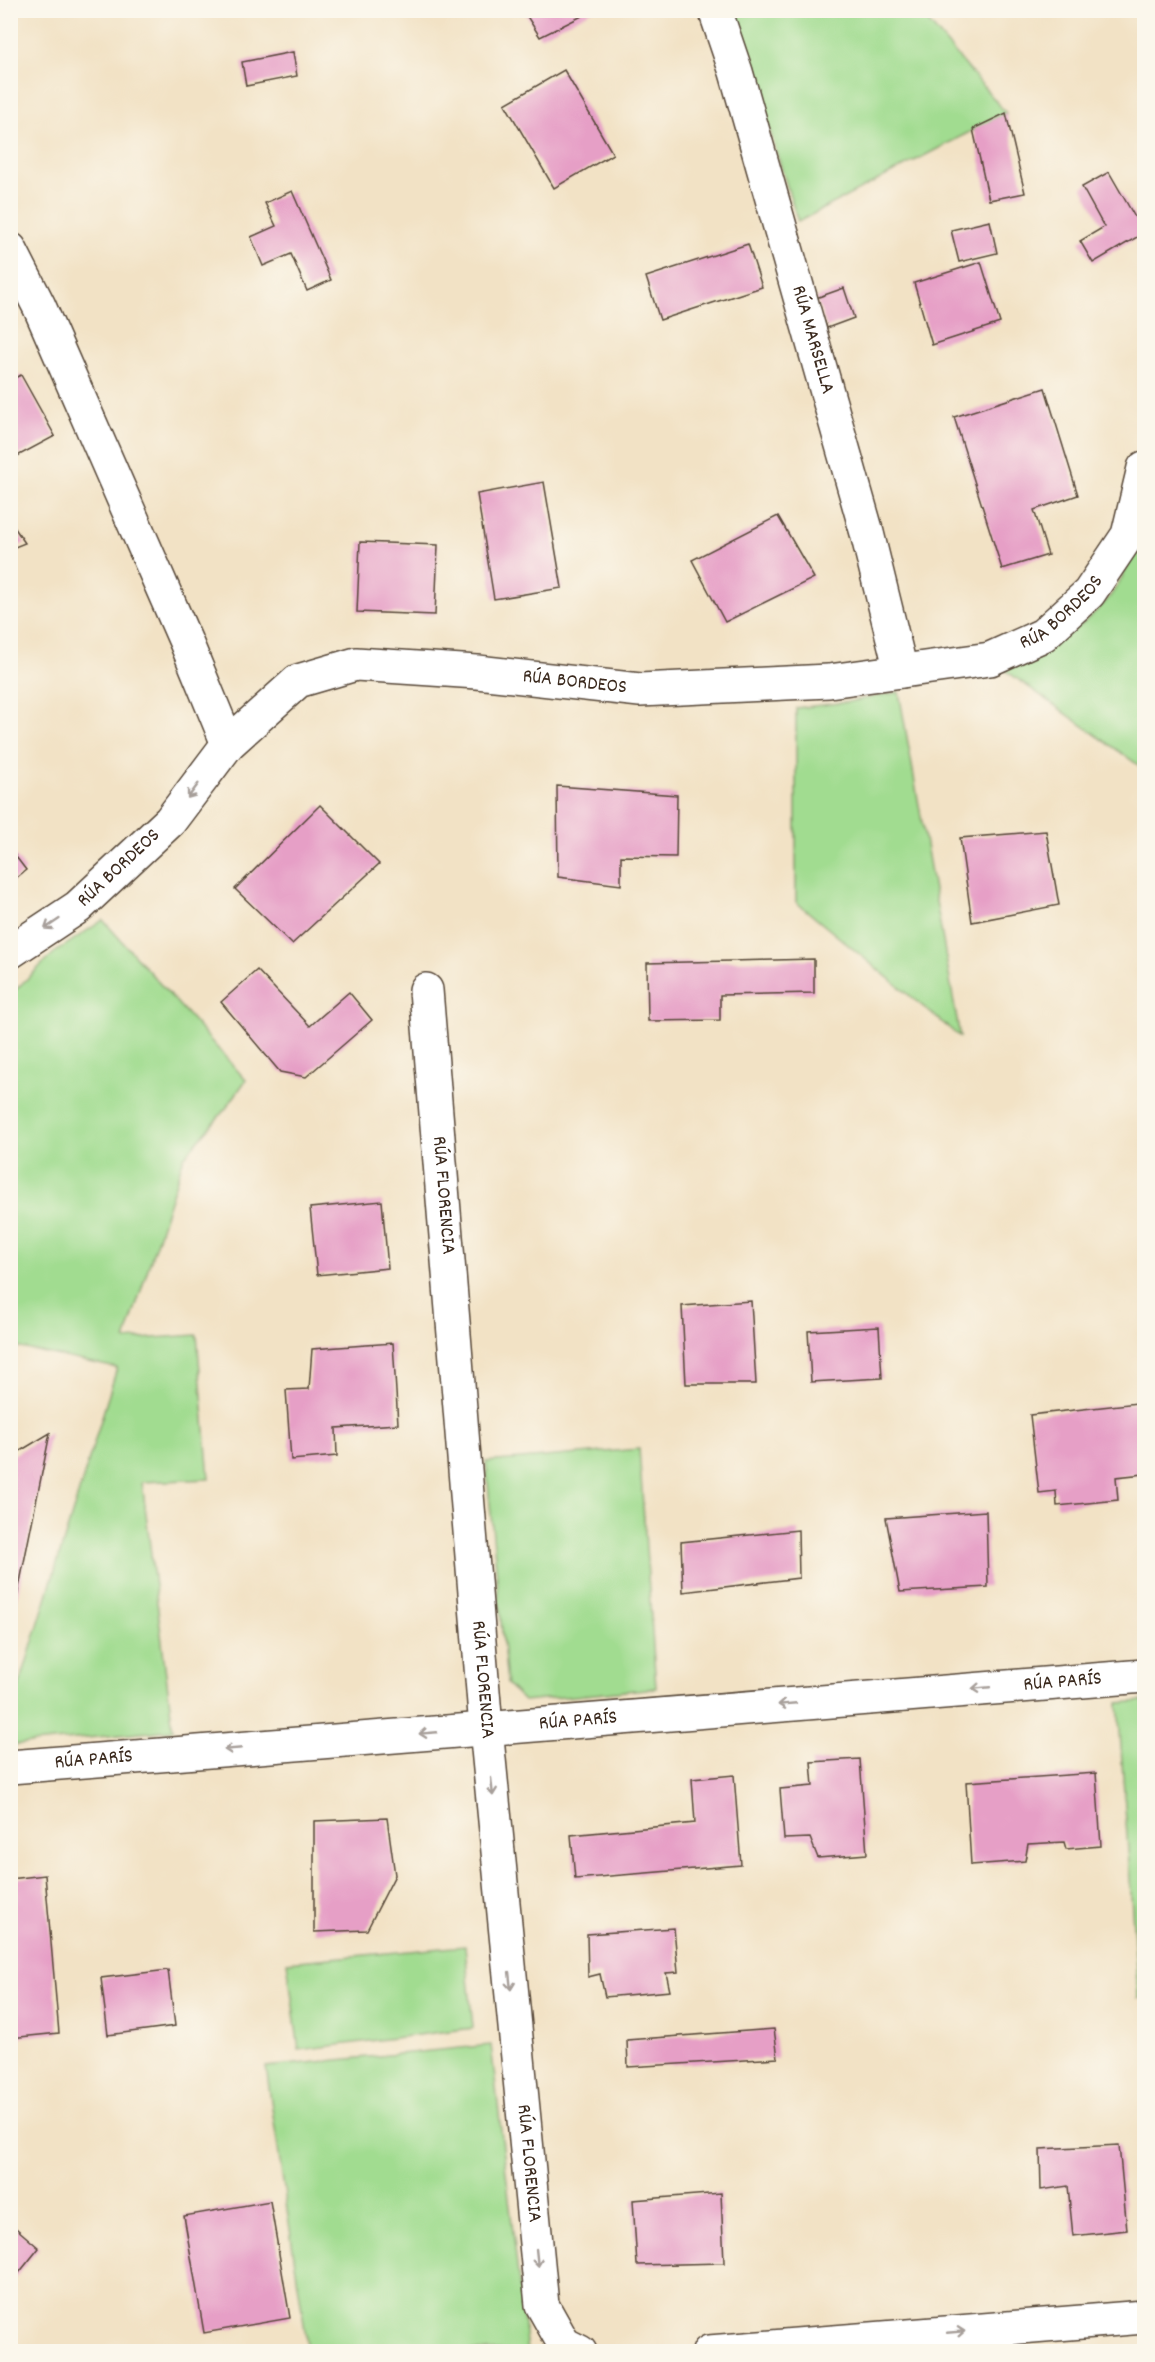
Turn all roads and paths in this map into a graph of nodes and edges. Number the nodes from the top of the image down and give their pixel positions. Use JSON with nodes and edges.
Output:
{"nodes":[{"id":1,"x":715,"y":10,"type":"edge"},
{"id":2,"x":10,"y":249,"type":"edge"},
{"id":3,"x":1144,"y":468,"type":"edge"},
{"id":4,"x":901,"y":671,"type":"junction"},
{"id":5,"x":228,"y":744,"type":"junction"},
{"id":6,"x":10,"y":952,"type":"edge"},
{"id":7,"x":426,"y":990,"type":"dead end"},
{"id":8,"x":1144,"y":1676,"type":"edge"},
{"id":9,"x":486,"y":1728,"type":"junction"},
{"id":10,"x":10,"y":1767,"type":"edge"},
{"id":11,"x":1144,"y":2317,"type":"edge"},
{"id":12,"x":580,"y":2352,"type":"edge"},
{"id":13,"x":709,"y":2352,"type":"edge"}],
"edges":[{"from":1,"to":4,"type":"street","name":"RÚA MARSELLA"},
{"from":2,"to":5,"type":"street"},
{"from":3,"to":4,"type":"street","name":"RÚA BORDEOS"},
{"from":4,"to":5,"type":"street","name":"RÚA BORDEOS"},
{"from":5,"to":6,"type":"street","name":"RÚA BORDEOS","one_way":true},
{"from":7,"to":9,"type":"street","name":"RÚA FLORENCIA"},
{"from":8,"to":9,"type":"street","name":"RÚA PARÍS","one_way":true},
{"from":9,"to":10,"type":"street","name":"RÚA PARÍS","one_way":true},
{"from":9,"to":12,"type":"street","name":"RÚA FLORENCIA","one_way":true},
{"from":13,"to":11,"type":"street","one_way":true}]}
